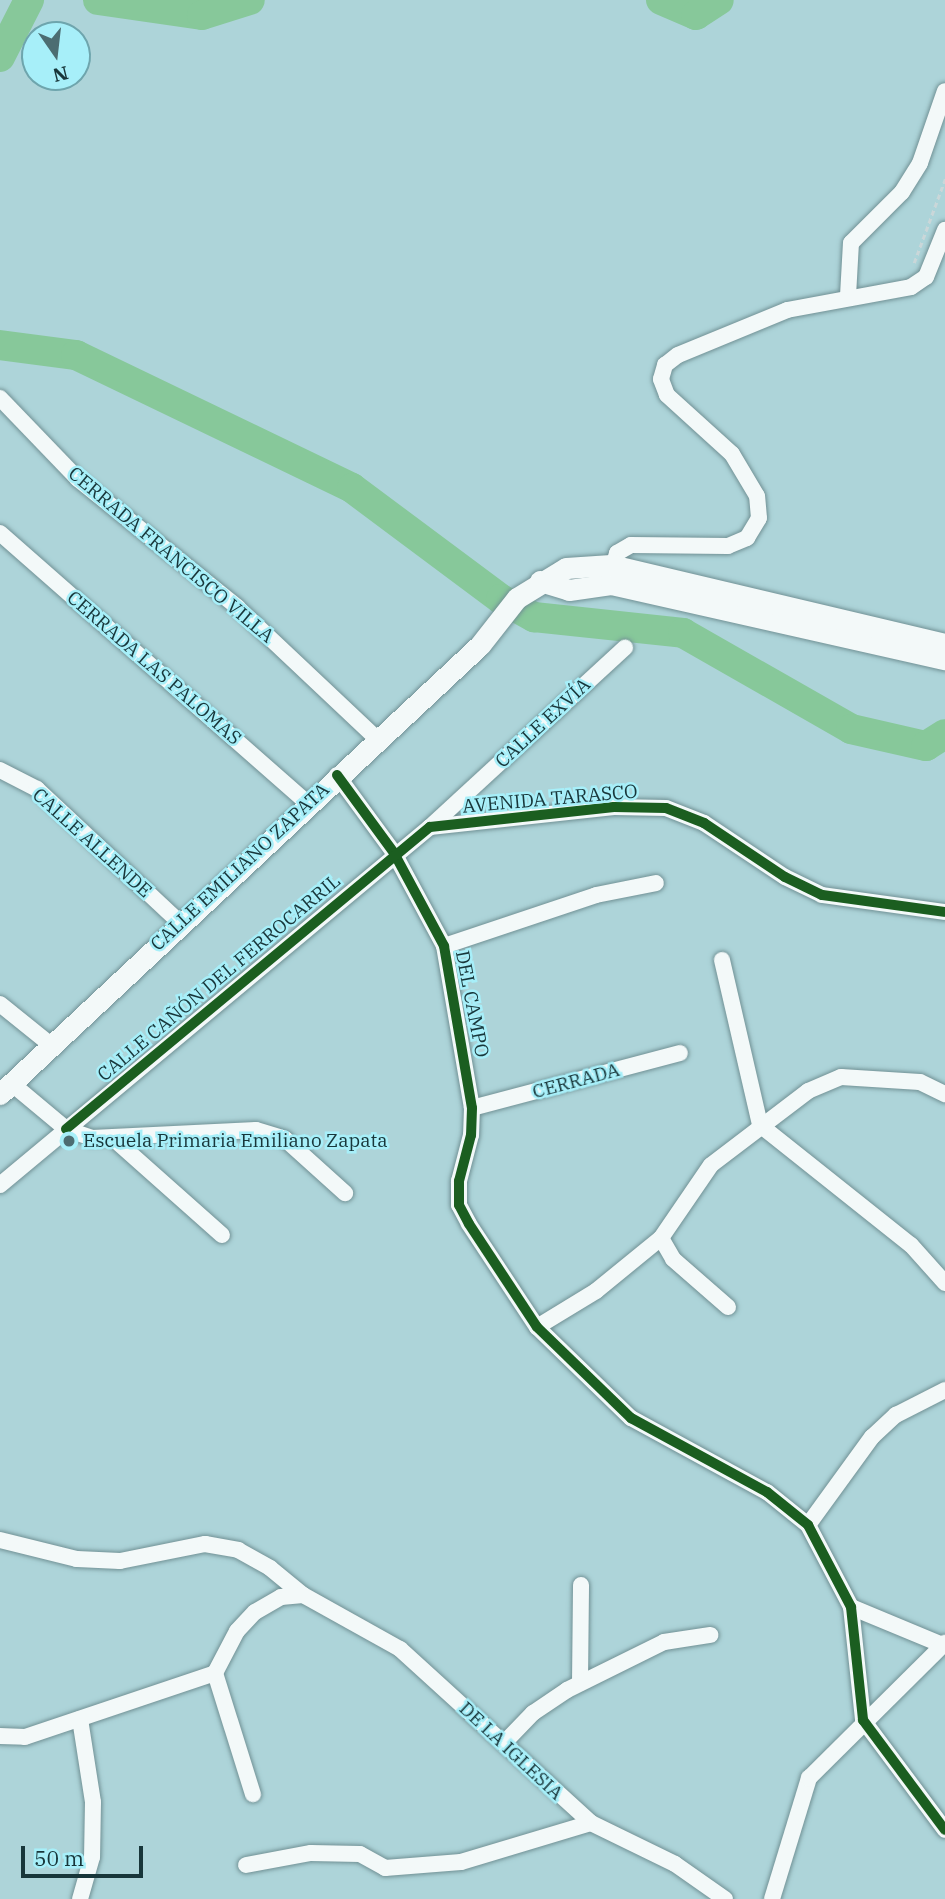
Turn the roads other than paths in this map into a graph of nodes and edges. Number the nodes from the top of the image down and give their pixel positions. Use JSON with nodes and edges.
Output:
{"nodes":[{"id":1,"x":945,"y":91,"type":"edge"},
{"id":2,"x":945,"y":230,"type":"edge"},
{"id":3,"x":848,"y":296,"type":"junction"},
{"id":4,"x":0,"y":398,"type":"edge"},
{"id":5,"x":0,"y":533,"type":"edge"},
{"id":6,"x":611,"y":575,"type":"junction"},
{"id":7,"x":945,"y":643,"type":"edge"},
{"id":8,"x":625,"y":648,"type":"dead end"},
{"id":9,"x":945,"y":659,"type":"edge"},
{"id":10,"x":376,"y":738,"type":"junction"},
{"id":11,"x":0,"y":770,"type":"edge"},
{"id":12,"x":337,"y":775,"type":"junction"},
{"id":13,"x":307,"y":803,"type":"junction"},
{"id":14,"x":430,"y":827,"type":"junction"},
{"id":15,"x":394,"y":853,"type":"junction"},
{"id":16,"x":656,"y":883,"type":"dead end"},
{"id":17,"x":945,"y":912,"type":"edge"},
{"id":18,"x":180,"y":923,"type":"junction"},
{"id":19,"x":444,"y":946,"type":"junction"},
{"id":20,"x":722,"y":960,"type":"dead end"},
{"id":21,"x":0,"y":1004,"type":"edge"},
{"id":22,"x":52,"y":1046,"type":"junction"},
{"id":23,"x":680,"y":1053,"type":"dead end"},
{"id":24,"x":6,"y":1089,"type":"edge"},
{"id":25,"x":945,"y":1094,"type":"edge"},
{"id":26,"x":472,"y":1108,"type":"junction"},
{"id":27,"x":760,"y":1125,"type":"junction"},
{"id":28,"x":66,"y":1129,"type":"junction"},
{"id":29,"x":115,"y":1140,"type":"junction"},
{"id":30,"x":0,"y":1185,"type":"edge"},
{"id":31,"x":345,"y":1193,"type":"dead end"},
{"id":32,"x":222,"y":1235,"type":"dead end"},
{"id":33,"x":661,"y":1238,"type":"junction"},
{"id":34,"x":945,"y":1283,"type":"edge"},
{"id":35,"x":728,"y":1307,"type":"dead end"},
{"id":36,"x":537,"y":1327,"type":"junction"},
{"id":37,"x":945,"y":1390,"type":"edge"},
{"id":38,"x":808,"y":1525,"type":"junction"},
{"id":39,"x":0,"y":1539,"type":"edge"},
{"id":40,"x":581,"y":1585,"type":"dead end"},
{"id":41,"x":303,"y":1595,"type":"junction"},
{"id":42,"x":851,"y":1607,"type":"junction"},
{"id":43,"x":710,"y":1636,"type":"dead end"},
{"id":44,"x":944,"y":1645,"type":"edge"},
{"id":45,"x":215,"y":1673,"type":"junction"},
{"id":46,"x":580,"y":1684,"type":"junction"},
{"id":47,"x":80,"y":1719,"type":"junction"},
{"id":48,"x":863,"y":1720,"type":"junction"},
{"id":49,"x":0,"y":1736,"type":"edge"},
{"id":50,"x":504,"y":1743,"type":"junction"},
{"id":51,"x":253,"y":1794,"type":"dead end"},
{"id":52,"x":591,"y":1823,"type":"junction"},
{"id":53,"x":945,"y":1830,"type":"edge"},
{"id":54,"x":246,"y":1865,"type":"dead end"},
{"id":55,"x":80,"y":1899,"type":"edge"},
{"id":56,"x":725,"y":1899,"type":"edge"},
{"id":57,"x":772,"y":1899,"type":"edge"}],
"edges":[{"from":1,"to":3,"type":"street"},
{"from":2,"to":3,"type":"street"},
{"from":3,"to":6,"type":"street"},
{"from":4,"to":10,"type":"street","name":"CERRADA FRANCISCO VILLA"},
{"from":5,"to":13,"type":"street","name":"CERRADA LAS PALOMAS"},
{"from":6,"to":7,"type":"main road"},
{"from":6,"to":9,"type":"main road"},
{"from":6,"to":10,"type":"main road","name":"CALLE EMILIANO ZAPATA"},
{"from":8,"to":14,"type":"street","name":"CALLE EXVÍA"},
{"from":10,"to":12,"type":"main road","name":"CALLE EMILIANO ZAPATA"},
{"from":11,"to":18,"type":"street","name":"CALLE ALLENDE"},
{"from":12,"to":13,"type":"main road","name":"CALLE EMILIANO ZAPATA"},
{"from":12,"to":15,"type":"street","name":"DEL CAMPO"},
{"from":13,"to":18,"type":"main road","name":"CALLE EMILIANO ZAPATA"},
{"from":14,"to":15,"type":"street","name":"AVENIDA TARASCO"},
{"from":14,"to":17,"type":"street","name":"AVENIDA TARASCO"},
{"from":15,"to":19,"type":"street","name":"DEL CAMPO"},
{"from":15,"to":28,"type":"street","name":"CALLE CAÑÓN DEL FERROCARRIL"},
{"from":16,"to":19,"type":"street"},
{"from":18,"to":22,"type":"main road","name":"CALLE EMILIANO ZAPATA"},
{"from":19,"to":26,"type":"street","name":"DEL CAMPO"},
{"from":20,"to":27,"type":"street"},
{"from":21,"to":22,"type":"street"},
{"from":22,"to":24,"type":"main road","name":"CALLE EMILIANO ZAPATA"},
{"from":23,"to":26,"type":"street","name":"CERRADA"},
{"from":24,"to":28,"type":"street"},
{"from":25,"to":27,"type":"street"},
{"from":26,"to":36,"type":"street","name":"DEL CAMPO"},
{"from":27,"to":33,"type":"street"},
{"from":27,"to":34,"type":"street"},
{"from":28,"to":29,"type":"street"},
{"from":28,"to":30,"type":"street","name":"CALLE CAÑÓN DEL FERROCARRIL"},
{"from":29,"to":31,"type":"street"},
{"from":29,"to":32,"type":"street"},
{"from":33,"to":35,"type":"street"},
{"from":33,"to":36,"type":"street"},
{"from":36,"to":38,"type":"street","name":"DEL CAMPO"},
{"from":37,"to":38,"type":"street"},
{"from":38,"to":42,"type":"street"},
{"from":39,"to":41,"type":"street","name":"DE LA IGLESIA"},
{"from":40,"to":46,"type":"street"},
{"from":41,"to":45,"type":"street"},
{"from":41,"to":50,"type":"street","name":"DE LA IGLESIA"},
{"from":42,"to":44,"type":"street"},
{"from":42,"to":48,"type":"street"},
{"from":43,"to":46,"type":"street"},
{"from":44,"to":48,"type":"street"},
{"from":45,"to":47,"type":"street"},
{"from":45,"to":51,"type":"street"},
{"from":46,"to":50,"type":"street"},
{"from":47,"to":49,"type":"street"},
{"from":47,"to":55,"type":"street"},
{"from":48,"to":53,"type":"street"},
{"from":48,"to":57,"type":"street"},
{"from":50,"to":52,"type":"street","name":"DE LA IGLESIA"},
{"from":52,"to":54,"type":"street"},
{"from":52,"to":56,"type":"street","name":"DE LA IGLESIA"}]}
